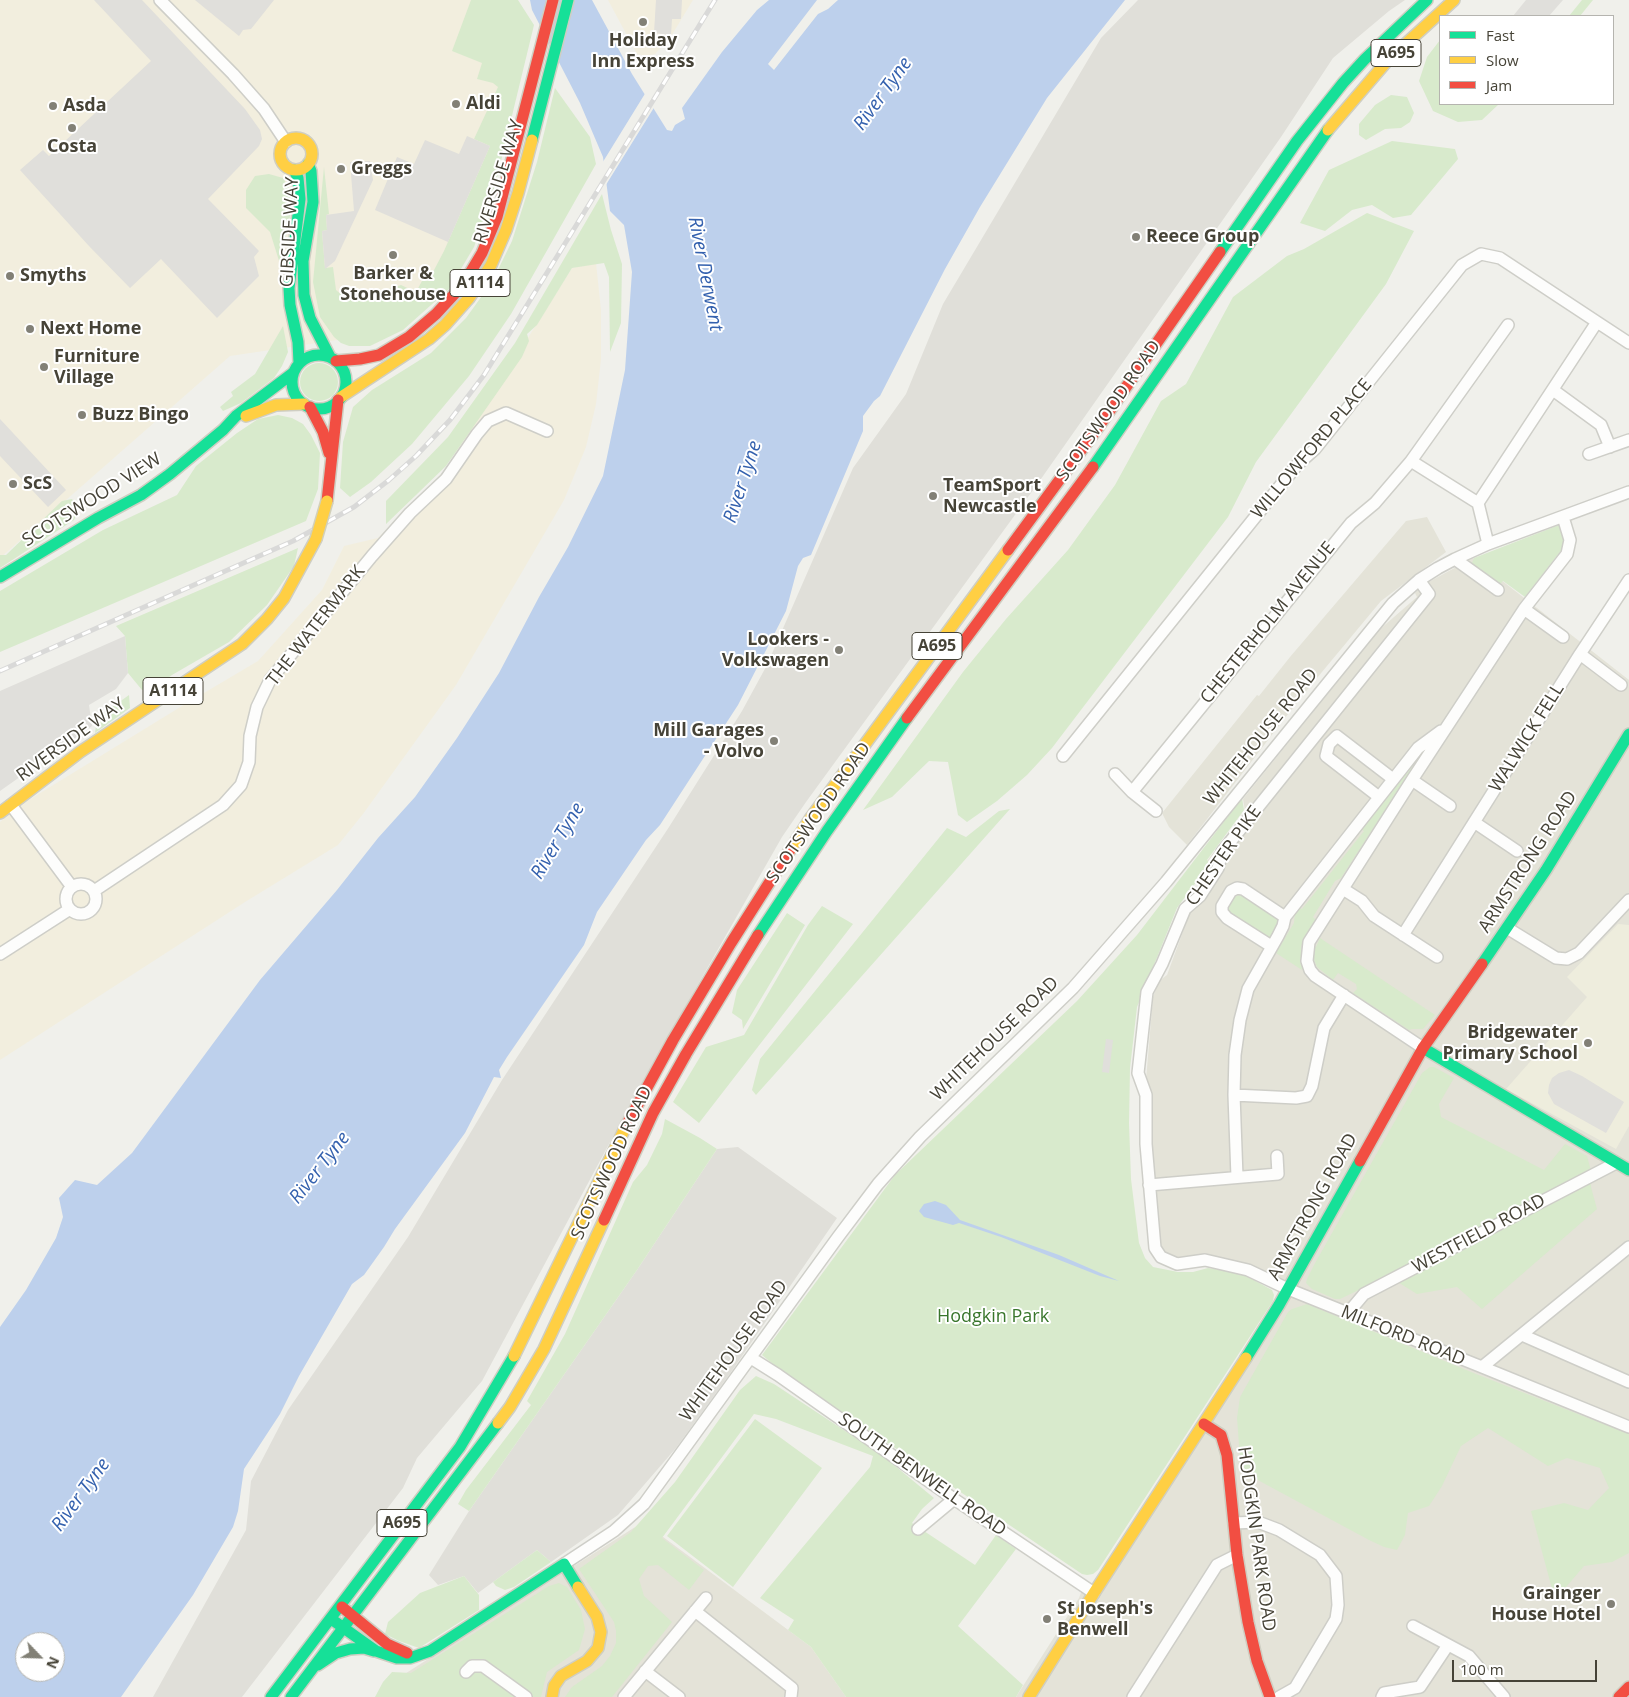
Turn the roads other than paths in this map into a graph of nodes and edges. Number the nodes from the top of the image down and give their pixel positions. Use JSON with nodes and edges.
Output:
{"nodes":[{"id":1,"x":160,"y":0,"type":"edge"},
{"id":2,"x":553,"y":0,"type":"edge"},
{"id":3,"x":568,"y":0,"type":"edge"},
{"id":4,"x":1426,"y":0,"type":"edge"},
{"id":5,"x":1454,"y":0,"type":"edge"},
{"id":6,"x":286,"y":142,"type":"junction"},
{"id":7,"x":308,"y":164,"type":"junction"},
{"id":8,"x":294,"y":170,"type":"junction"},
{"id":9,"x":1597,"y":322,"type":"junction"},
{"id":10,"x":1508,"y":325,"type":"dead end"},
{"id":11,"x":1629,"y":343,"type":"edge"},
{"id":12,"x":333,"y":359,"type":"junction"},
{"id":13,"x":296,"y":368,"type":"junction"},
{"id":14,"x":1552,"y":390,"type":"junction"},
{"id":15,"x":340,"y":398,"type":"junction"},
{"id":16,"x":307,"y":406,"type":"junction"},
{"id":17,"x":223,"y":430,"type":"junction"},
{"id":18,"x":547,"y":431,"type":"dead end"},
{"id":19,"x":1629,"y":440,"type":"edge"},
{"id":20,"x":1610,"y":447,"type":"junction"},
{"id":21,"x":1589,"y":454,"type":"dead end"},
{"id":22,"x":1411,"y":461,"type":"junction"},
{"id":23,"x":332,"y":466,"type":"junction"},
{"id":24,"x":1629,"y":492,"type":"edge"},
{"id":25,"x":1478,"y":503,"type":"junction"},
{"id":26,"x":1563,"y":517,"type":"junction"},
{"id":27,"x":1488,"y":544,"type":"junction"},
{"id":28,"x":1455,"y":559,"type":"junction"},
{"id":29,"x":0,"y":577,"type":"edge"},
{"id":30,"x":1419,"y":580,"type":"junction"},
{"id":31,"x":1629,"y":580,"type":"edge"},
{"id":32,"x":1498,"y":590,"type":"dead end"},
{"id":33,"x":1524,"y":609,"type":"junction"},
{"id":34,"x":1563,"y":637,"type":"dead end"},
{"id":35,"x":1582,"y":652,"type":"junction"},
{"id":36,"x":1621,"y":685,"type":"dead end"},
{"id":37,"x":1449,"y":725,"type":"junction"},
{"id":38,"x":1629,"y":734,"type":"edge"},
{"id":39,"x":1064,"y":756,"type":"dead end"},
{"id":40,"x":1115,"y":774,"type":"dead end"},
{"id":41,"x":1393,"y":779,"type":"junction"},
{"id":42,"x":1412,"y":780,"type":"junction"},
{"id":43,"x":1132,"y":792,"type":"junction"},
{"id":44,"x":1379,"y":797,"type":"junction"},
{"id":45,"x":11,"y":805,"type":"junction"},
{"id":46,"x":1450,"y":806,"type":"dead end"},
{"id":47,"x":1156,"y":811,"type":"dead end"},
{"id":48,"x":0,"y":813,"type":"edge"},
{"id":49,"x":1474,"y":822,"type":"junction"},
{"id":50,"x":1517,"y":851,"type":"dead end"},
{"id":51,"x":72,"y":887,"type":"junction"},
{"id":52,"x":1343,"y":889,"type":"junction"},
{"id":53,"x":94,"y":891,"type":"junction"},
{"id":54,"x":1629,"y":900,"type":"edge"},
{"id":55,"x":70,"y":909,"type":"junction"},
{"id":56,"x":1624,"y":913,"type":"edge"},
{"id":57,"x":1285,"y":917,"type":"junction"},
{"id":58,"x":1507,"y":928,"type":"junction"},
{"id":59,"x":1403,"y":935,"type":"junction"},
{"id":60,"x":1271,"y":946,"type":"junction"},
{"id":61,"x":0,"y":954,"type":"edge"},
{"id":62,"x":1437,"y":957,"type":"dead end"},
{"id":63,"x":1344,"y":995,"type":"junction"},
{"id":64,"x":1423,"y":1048,"type":"junction"},
{"id":65,"x":1234,"y":1094,"type":"junction"},
{"id":66,"x":1277,"y":1156,"type":"dead end"},
{"id":67,"x":1616,"y":1163,"type":"junction"},
{"id":68,"x":1629,"y":1170,"type":"edge"},
{"id":69,"x":1237,"y":1176,"type":"junction"},
{"id":70,"x":1149,"y":1185,"type":"junction"},
{"id":71,"x":1629,"y":1247,"type":"edge"},
{"id":72,"x":1288,"y":1289,"type":"junction"},
{"id":73,"x":1348,"y":1313,"type":"junction"},
{"id":74,"x":1522,"y":1334,"type":"junction"},
{"id":75,"x":751,"y":1358,"type":"junction"},
{"id":76,"x":1482,"y":1367,"type":"junction"},
{"id":77,"x":1629,"y":1382,"type":"edge"},
{"id":78,"x":1204,"y":1424,"type":"junction"},
{"id":79,"x":1629,"y":1427,"type":"edge"},
{"id":80,"x":954,"y":1499,"type":"junction"},
{"id":81,"x":1234,"y":1523,"type":"junction"},
{"id":82,"x":918,"y":1529,"type":"dead end"},
{"id":83,"x":1237,"y":1555,"type":"junction"},
{"id":84,"x":564,"y":1564,"type":"junction"},
{"id":85,"x":1094,"y":1593,"type":"junction"},
{"id":86,"x":706,"y":1598,"type":"dead end"},
{"id":87,"x":340,"y":1605,"type":"junction"},
{"id":88,"x":695,"y":1611,"type":"junction"},
{"id":89,"x":353,"y":1616,"type":"junction"},
{"id":90,"x":330,"y":1618,"type":"junction"},
{"id":91,"x":1413,"y":1626,"type":"dead end"},
{"id":92,"x":344,"y":1629,"type":"junction"},
{"id":93,"x":1448,"y":1645,"type":"junction"},
{"id":94,"x":376,"y":1651,"type":"junction"},
{"id":95,"x":417,"y":1656,"type":"junction"},
{"id":96,"x":313,"y":1669,"type":"junction"},
{"id":97,"x":645,"y":1671,"type":"junction"},
{"id":98,"x":466,"y":1672,"type":"dead end"},
{"id":99,"x":1629,"y":1687,"type":"edge"},
{"id":100,"x":271,"y":1697,"type":"edge"},
{"id":101,"x":291,"y":1697,"type":"edge"},
{"id":102,"x":526,"y":1697,"type":"edge"},
{"id":103,"x":552,"y":1697,"type":"edge"},
{"id":104,"x":624,"y":1697,"type":"edge"},
{"id":105,"x":679,"y":1697,"type":"edge"},
{"id":106,"x":791,"y":1697,"type":"edge"},
{"id":107,"x":1029,"y":1697,"type":"edge"},
{"id":108,"x":1133,"y":1697,"type":"edge"},
{"id":109,"x":1270,"y":1697,"type":"edge"},
{"id":110,"x":1279,"y":1697,"type":"edge"},
{"id":111,"x":1382,"y":1697,"type":"edge"},
{"id":112,"x":1504,"y":1697,"type":"edge"},
{"id":113,"x":1618,"y":1697,"type":"edge"}],
"edges":[{"from":1,"to":6,"type":"street"},
{"from":2,"to":12,"type":"main road","name":"RIVERSIDE WAY","number":"A1114"},
{"from":3,"to":15,"type":"main road","name":"RIVERSIDE WAY","number":"A1114"},
{"from":4,"to":87,"type":"main road","name":"SCOTSWOOD ROAD","number":"A695"},
{"from":5,"to":89,"type":"main road","name":"SCOTSWOOD ROAD","number":"A695"},
{"from":6,"to":7,"type":"main road","name":"GIBSIDE WAY"},
{"from":6,"to":8,"type":"main road","name":"GIBSIDE WAY"},
{"from":7,"to":8,"type":"main road","name":"GIBSIDE WAY"},
{"from":7,"to":12,"type":"main road","name":"GIBSIDE WAY"},
{"from":8,"to":13,"type":"main road","name":"GIBSIDE WAY"},
{"from":9,"to":11,"type":"street","name":"WILLOWFORD PLACE"},
{"from":9,"to":14,"type":"street"},
{"from":9,"to":39,"type":"street","name":"WILLOWFORD PLACE"},
{"from":10,"to":22,"type":"street","name":"CHESTERHOLM AVENUE"},
{"from":12,"to":13,"type":"main road"},
{"from":12,"to":15,"type":"main road"},
{"from":13,"to":16,"type":"main road"},
{"from":13,"to":17,"type":"main road","name":"SCOTSWOOD VIEW"},
{"from":14,"to":20,"type":"street"},
{"from":14,"to":25,"type":"street"},
{"from":15,"to":16,"type":"main road"},
{"from":15,"to":23,"type":"main road","name":"RIVERSIDE WAY","number":"A1114"},
{"from":16,"to":17,"type":"main road","name":"SCOTSWOOD VIEW"},
{"from":16,"to":23,"type":"main road","name":"RIVERSIDE WAY","number":"A1114"},
{"from":17,"to":29,"type":"main road","name":"SCOTSWOOD VIEW"},
{"from":18,"to":53,"type":"street","name":"THE WATERMARK"},
{"from":19,"to":20,"type":"street"},
{"from":20,"to":21,"type":"street"},
{"from":22,"to":25,"type":"street"},
{"from":22,"to":43,"type":"street","name":"CHESTERHOLM AVENUE"},
{"from":23,"to":45,"type":"main road","name":"RIVERSIDE WAY","number":"A1114","bridge":true},
{"from":24,"to":26,"type":"street","name":"WHITEHOUSE ROAD"},
{"from":25,"to":27,"type":"street"},
{"from":26,"to":27,"type":"street","name":"WHITEHOUSE ROAD"},
{"from":26,"to":33,"type":"street"},
{"from":27,"to":28,"type":"street","name":"WHITEHOUSE ROAD"},
{"from":28,"to":30,"type":"street","name":"WHITEHOUSE ROAD"},
{"from":28,"to":32,"type":"street"},
{"from":30,"to":70,"type":"street","name":"CHESTER PIKE"},
{"from":30,"to":75,"type":"street","name":"WHITEHOUSE ROAD"},
{"from":31,"to":35,"type":"street","name":"WALWICK FELL"},
{"from":33,"to":34,"type":"street"},
{"from":33,"to":37,"type":"street"},
{"from":35,"to":36,"type":"street"},
{"from":35,"to":49,"type":"street","name":"WALWICK FELL"},
{"from":37,"to":41,"type":"street"},
{"from":37,"to":42,"type":"street"},
{"from":38,"to":58,"type":"main road","name":"ARMSTRONG ROAD"},
{"from":40,"to":43,"type":"street"},
{"from":41,"to":44,"type":"street"},
{"from":41,"to":44,"type":"street"},
{"from":42,"to":46,"type":"street"},
{"from":42,"to":52,"type":"street"},
{"from":43,"to":47,"type":"street"},
{"from":44,"to":57,"type":"street"},
{"from":45,"to":48,"type":"main road","name":"RIVERSIDE WAY","number":"A1114"},
{"from":45,"to":51,"type":"street"},
{"from":49,"to":50,"type":"street"},
{"from":49,"to":59,"type":"street","name":"WALWICK FELL"},
{"from":51,"to":53,"type":"street"},
{"from":51,"to":55,"type":"street"},
{"from":52,"to":59,"type":"street"},
{"from":52,"to":63,"type":"street"},
{"from":53,"to":55,"type":"street"},
{"from":54,"to":56,"type":"street"},
{"from":55,"to":61,"type":"street"},
{"from":56,"to":58,"type":"street"},
{"from":57,"to":60,"type":"street"},
{"from":57,"to":60,"type":"street"},
{"from":58,"to":64,"type":"main road","name":"ARMSTRONG ROAD"},
{"from":59,"to":62,"type":"street"},
{"from":60,"to":65,"type":"street"},
{"from":63,"to":64,"type":"street"},
{"from":63,"to":65,"type":"street"},
{"from":64,"to":67,"type":"main road"},
{"from":64,"to":72,"type":"main road","name":"ARMSTRONG ROAD"},
{"from":65,"to":69,"type":"street"},
{"from":66,"to":69,"type":"street"},
{"from":67,"to":68,"type":"main road"},
{"from":67,"to":73,"type":"street","name":"WESTFIELD ROAD"},
{"from":69,"to":70,"type":"street"},
{"from":70,"to":72,"type":"street","name":"CHESTER PIKE"},
{"from":71,"to":74,"type":"street","name":"MILFORD ROAD"},
{"from":72,"to":73,"type":"street","name":"MILFORD ROAD"},
{"from":72,"to":78,"type":"main road","name":"ARMSTRONG ROAD"},
{"from":73,"to":76,"type":"street","name":"MILFORD ROAD"},
{"from":74,"to":76,"type":"street","name":"MILFORD ROAD"},
{"from":74,"to":77,"type":"street"},
{"from":75,"to":80,"type":"street","name":"SOUTH BENWELL ROAD"},
{"from":75,"to":84,"type":"street","name":"WHITEHOUSE ROAD"},
{"from":76,"to":79,"type":"street"},
{"from":78,"to":81,"type":"main road","name":"HODGKIN PARK ROAD"},
{"from":78,"to":85,"type":"main road","name":"ARMSTRONG ROAD"},
{"from":80,"to":82,"type":"street"},
{"from":80,"to":85,"type":"street","name":"SOUTH BENWELL ROAD"},
{"from":81,"to":83,"type":"main road","name":"HODGKIN PARK ROAD"},
{"from":81,"to":110,"type":"street"},
{"from":83,"to":108,"type":"street"},
{"from":83,"to":109,"type":"main road","name":"HODGKIN PARK ROAD"},
{"from":84,"to":95,"type":"main road","name":"WHITEHOUSE ROAD"},
{"from":84,"to":103,"type":"main road"},
{"from":85,"to":107,"type":"main road","name":"ARMSTRONG ROAD"},
{"from":86,"to":88,"type":"street"},
{"from":87,"to":89,"type":"main road"},
{"from":87,"to":90,"type":"main road","name":"SCOTSWOOD ROAD","number":"A695"},
{"from":88,"to":97,"type":"street"},
{"from":88,"to":106,"type":"street"},
{"from":89,"to":92,"type":"main road","name":"SCOTSWOOD ROAD","number":"A695"},
{"from":89,"to":95,"type":"main road"},
{"from":90,"to":92,"type":"main road","name":"WHITEHOUSE ROAD"},
{"from":90,"to":100,"type":"main road","name":"SCOTSWOOD ROAD","number":"A695"},
{"from":91,"to":93,"type":"street"},
{"from":92,"to":94,"type":"main road","name":"WHITEHOUSE ROAD"},
{"from":92,"to":96,"type":"main road","name":"SCOTSWOOD ROAD","number":"A695"},
{"from":93,"to":111,"type":"street"},
{"from":93,"to":112,"type":"street"},
{"from":94,"to":95,"type":"main road","name":"WHITEHOUSE ROAD"},
{"from":94,"to":96,"type":"main road"},
{"from":96,"to":101,"type":"main road","name":"SCOTSWOOD ROAD","number":"A695"},
{"from":97,"to":104,"type":"street"},
{"from":97,"to":105,"type":"street"},
{"from":98,"to":102,"type":"street"},
{"from":99,"to":113,"type":"main road"}]}
